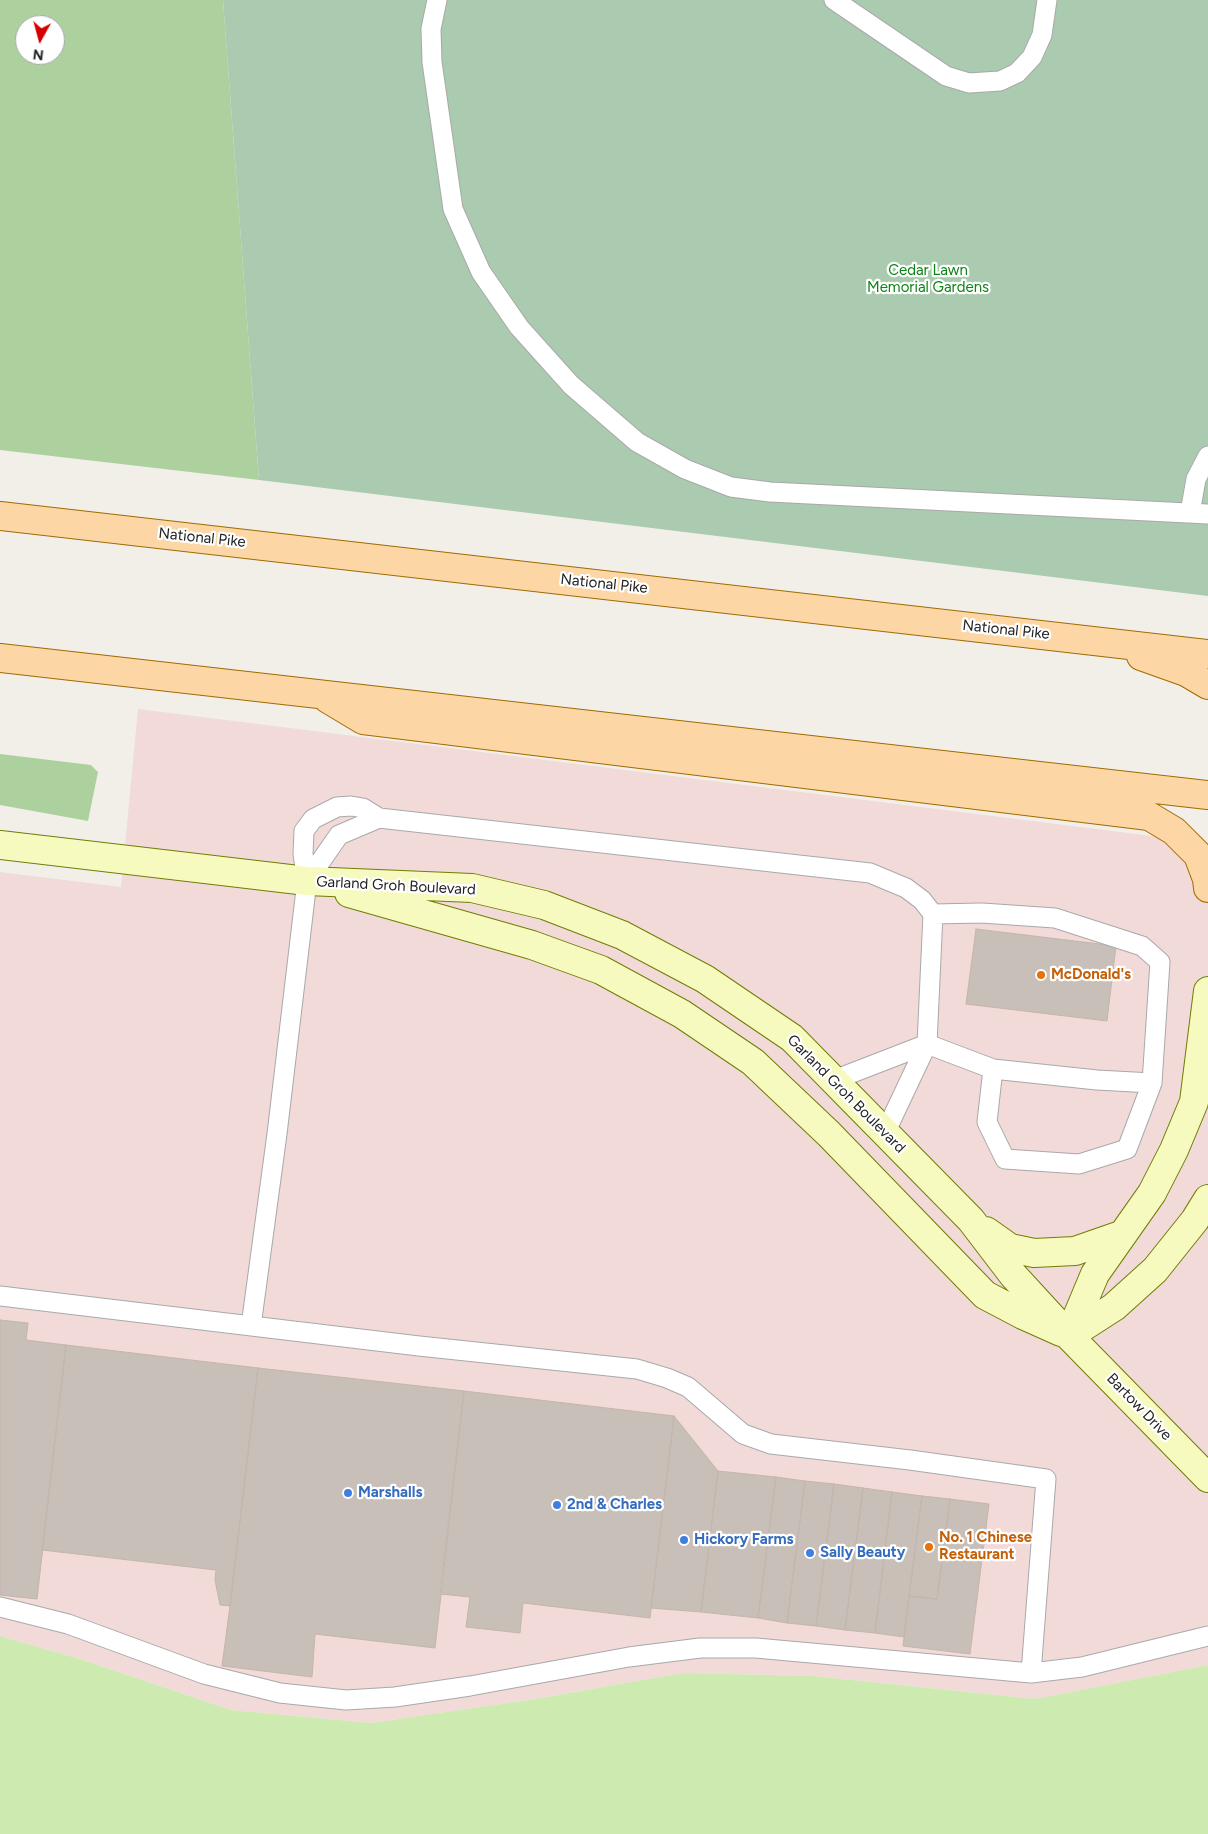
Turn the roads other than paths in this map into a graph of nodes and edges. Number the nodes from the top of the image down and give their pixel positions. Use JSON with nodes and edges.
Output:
{"nodes":[{"id":1,"x":438,"y":0,"type":"edge"},
{"id":2,"x":834,"y":0,"type":"edge"},
{"id":3,"x":1047,"y":0,"type":"edge"},
{"id":4,"x":1208,"y":456,"type":"edge"},
{"id":5,"x":1199,"y":514,"type":"edge"},
{"id":6,"x":0,"y":516,"type":"edge"},
{"id":7,"x":1094,"y":640,"type":"junction"},
{"id":8,"x":1208,"y":654,"type":"edge"},
{"id":9,"x":0,"y":658,"type":"edge"},
{"id":10,"x":1208,"y":685,"type":"edge"},
{"id":11,"x":320,"y":695,"type":"junction"},
{"id":12,"x":1208,"y":795,"type":"edge"},
{"id":13,"x":379,"y":818,"type":"junction"},
{"id":14,"x":0,"y":845,"type":"edge"},
{"id":15,"x":307,"y":881,"type":"junction"},
{"id":16,"x":1208,"y":888,"type":"edge"},
{"id":17,"x":933,"y":914,"type":"junction"},
{"id":18,"x":1208,"y":991,"type":"edge"},
{"id":19,"x":928,"y":1044,"type":"junction"},
{"id":20,"x":994,"y":1069,"type":"junction"},
{"id":21,"x":834,"y":1080,"type":"junction"},
{"id":22,"x":1152,"y":1083,"type":"junction"},
{"id":23,"x":885,"y":1133,"type":"junction"},
{"id":24,"x":1208,"y":1199,"type":"edge"},
{"id":25,"x":971,"y":1220,"type":"junction"},
{"id":26,"x":1121,"y":1235,"type":"junction"},
{"id":27,"x":0,"y":1296,"type":"edge"},
{"id":28,"x":251,"y":1326,"type":"junction"},
{"id":29,"x":1069,"y":1336,"type":"junction"},
{"id":30,"x":1208,"y":1478,"type":"edge"},
{"id":31,"x":0,"y":1607,"type":"edge"},
{"id":32,"x":1208,"y":1636,"type":"edge"},
{"id":33,"x":1031,"y":1673,"type":"junction"}],
"edges":[{"from":1,"to":5,"type":"lane"},
{"from":2,"to":3,"type":"lane"},
{"from":4,"to":5,"type":"lane"},
{"from":6,"to":7,"type":"main road","name":"National Pike"},
{"from":7,"to":8,"type":"main road","name":"National Pike"},
{"from":7,"to":10,"type":"main road"},
{"from":9,"to":11,"type":"main road"},
{"from":11,"to":12,"type":"main road"},
{"from":11,"to":16,"type":"main road"},
{"from":13,"to":15,"type":"lane"},
{"from":13,"to":15,"type":"lane"},
{"from":13,"to":17,"type":"lane"},
{"from":14,"to":15,"type":"street","name":"Garland Groh Boulevard"},
{"from":15,"to":21,"type":"street","name":"Garland Groh Boulevard"},
{"from":15,"to":28,"type":"lane"},
{"from":15,"to":29,"type":"street","name":"Garland Groh Boulevard"},
{"from":17,"to":19,"type":"lane"},
{"from":17,"to":22,"type":"lane"},
{"from":18,"to":26,"type":"street"},
{"from":19,"to":20,"type":"lane"},
{"from":19,"to":21,"type":"lane"},
{"from":19,"to":23,"type":"lane"},
{"from":20,"to":22,"type":"lane"},
{"from":20,"to":22,"type":"lane"},
{"from":21,"to":23,"type":"street","name":"Garland Groh Boulevard"},
{"from":23,"to":25,"type":"street","name":"Garland Groh Boulevard"},
{"from":24,"to":29,"type":"street"},
{"from":25,"to":26,"type":"street"},
{"from":25,"to":29,"type":"street","name":"Garland Groh Boulevard"},
{"from":26,"to":29,"type":"street"},
{"from":27,"to":28,"type":"lane"},
{"from":28,"to":33,"type":"lane"},
{"from":29,"to":30,"type":"street","name":"Bartow Drive"},
{"from":31,"to":33,"type":"lane"},
{"from":32,"to":33,"type":"lane"}]}
